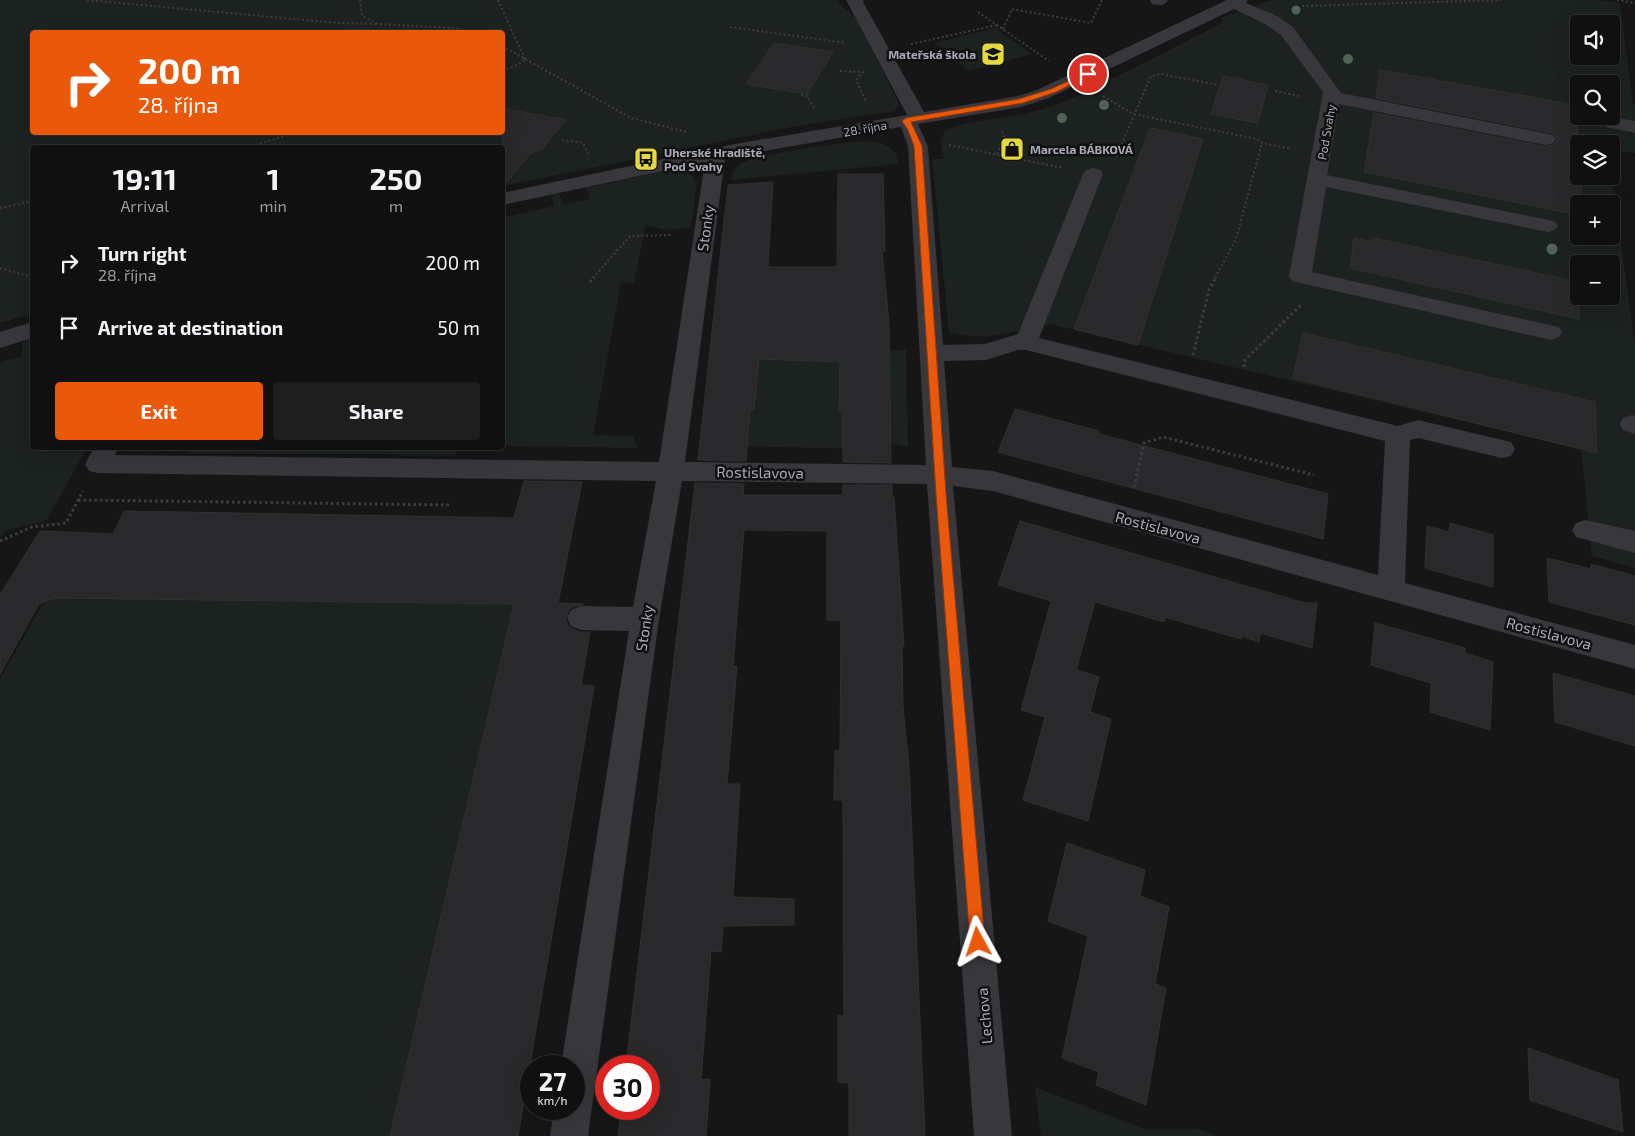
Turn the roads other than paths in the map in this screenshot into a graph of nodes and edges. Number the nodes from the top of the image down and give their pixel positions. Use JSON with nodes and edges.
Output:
{"nodes":[{"id":1,"x":856,"y":0,"type":"edge"},
{"id":2,"x":1237,"y":2,"type":"edge"},
{"id":3,"x":1332,"y":97,"type":"junction"},
{"id":4,"x":912,"y":120,"type":"junction"},
{"id":5,"x":1620,"y":124,"type":"edge"},
{"id":6,"x":1635,"y":126,"type":"edge"},
{"id":7,"x":1546,"y":139,"type":"dead end"},
{"id":8,"x":726,"y":152,"type":"junction"},
{"id":9,"x":1093,"y":174,"type":"road end"},
{"id":10,"x":1317,"y":179,"type":"junction"},
{"id":11,"x":505,"y":198,"type":"edge"},
{"id":12,"x":1548,"y":226,"type":"dead end"},
{"id":13,"x":30,"y":331,"type":"edge"},
{"id":14,"x":1551,"y":332,"type":"dead end"},
{"id":15,"x":0,"y":340,"type":"edge"},
{"id":16,"x":1026,"y":342,"type":"junction"},
{"id":17,"x":931,"y":353,"type":"junction"},
{"id":18,"x":1398,"y":435,"type":"junction"},
{"id":19,"x":1502,"y":449,"type":"dead end"},
{"id":20,"x":102,"y":456,"type":"edge"},
{"id":21,"x":166,"y":456,"type":"edge"},
{"id":22,"x":671,"y":470,"type":"junction"},
{"id":23,"x":940,"y":475,"type":"junction"},
{"id":24,"x":1586,"y":530,"type":"dead end"},
{"id":25,"x":1635,"y":542,"type":"edge"},
{"id":26,"x":1391,"y":590,"type":"junction"},
{"id":27,"x":581,"y":618,"type":"dead end"},
{"id":28,"x":645,"y":619,"type":"junction"},
{"id":29,"x":1635,"y":657,"type":"edge"},
{"id":30,"x":581,"y":1055,"type":"edge"},
{"id":31,"x":571,"y":1120,"type":"edge"},
{"id":32,"x":569,"y":1136,"type":"edge"},
{"id":33,"x":993,"y":1136,"type":"edge"}],
"edges":[{"from":1,"to":4,"type":"street","name":"Lechova"},
{"from":2,"to":3,"type":"street","name":"Pod Svahy"},
{"from":2,"to":4,"type":"street","name":"28. října"},
{"from":3,"to":7,"type":"street"},
{"from":3,"to":10,"type":"street","name":"Pod Svahy"},
{"from":4,"to":8,"type":"street","name":"28. října"},
{"from":4,"to":17,"type":"street","name":"Lechova"},
{"from":5,"to":6,"type":"street"},
{"from":8,"to":11,"type":"street","name":"28. října"},
{"from":8,"to":22,"type":"street","name":"Stonky"},
{"from":9,"to":16,"type":"street"},
{"from":10,"to":12,"type":"street"},
{"from":10,"to":14,"type":"street","name":"Pod Svahy"},
{"from":13,"to":15,"type":"street"},
{"from":16,"to":17,"type":"street"},
{"from":16,"to":18,"type":"street"},
{"from":17,"to":23,"type":"street","name":"Lechova"},
{"from":18,"to":19,"type":"street"},
{"from":18,"to":26,"type":"street"},
{"from":20,"to":21,"type":"street","name":"Rostislavova"},
{"from":21,"to":22,"type":"street","name":"Rostislavova"},
{"from":22,"to":23,"type":"street","name":"Rostislavova"},
{"from":22,"to":28,"type":"street","name":"Stonky"},
{"from":23,"to":26,"type":"street","name":"Rostislavova"},
{"from":23,"to":33,"type":"street","name":"Lechova"},
{"from":24,"to":25,"type":"street"},
{"from":26,"to":29,"type":"street","name":"Rostislavova"},
{"from":27,"to":28,"type":"street"},
{"from":28,"to":30,"type":"street","name":"Stonky"},
{"from":31,"to":32,"type":"street"}]}
